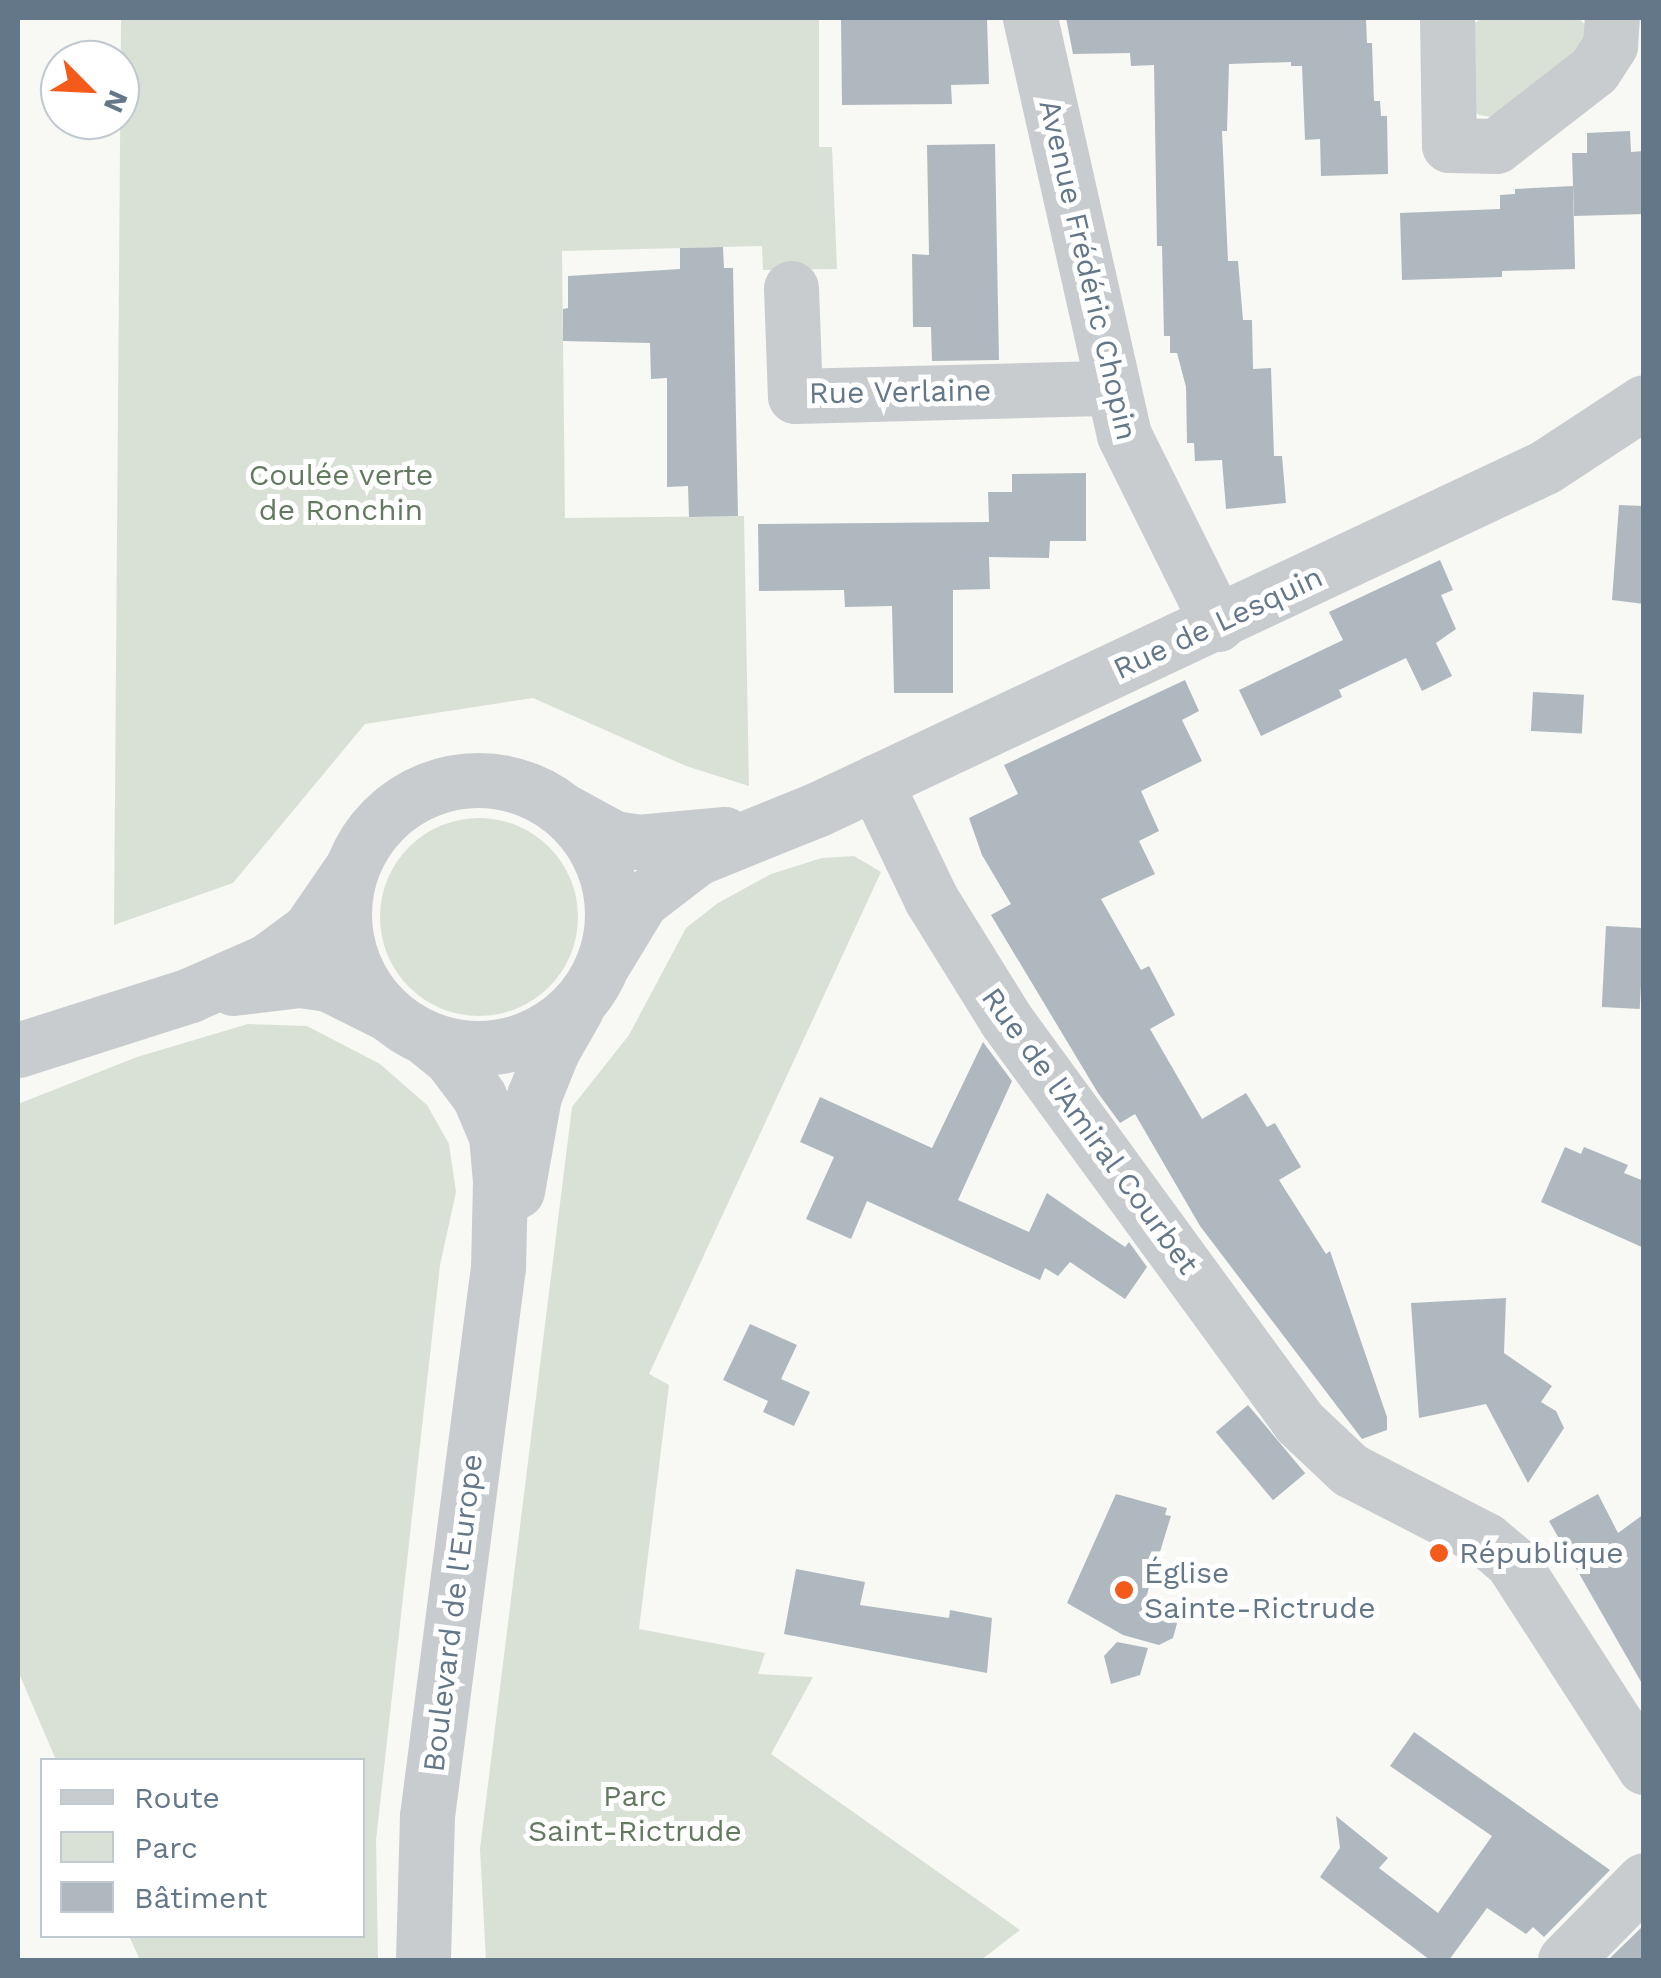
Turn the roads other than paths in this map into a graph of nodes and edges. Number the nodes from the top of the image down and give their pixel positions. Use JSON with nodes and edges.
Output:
{"nodes":[{"id":1,"x":1030,"y":18,"type":"edge"},
{"id":2,"x":1447,"y":18,"type":"edge"},
{"id":3,"x":1612,"y":18,"type":"edge"},
{"id":4,"x":790,"y":288,"type":"dead end"},
{"id":5,"x":1111,"y":388,"type":"junction"},
{"id":6,"x":1644,"y":402,"type":"edge"},
{"id":7,"x":1218,"y":624,"type":"junction"},
{"id":8,"x":875,"y":782,"type":"junction"},
{"id":9,"x":564,"y":811,"type":"junction"},
{"id":10,"x":782,"y":822,"type":"junction"},
{"id":11,"x":355,"y":862,"type":"junction"},
{"id":12,"x":595,"y":978,"type":"junction"},
{"id":13,"x":190,"y":994,"type":"junction"},
{"id":14,"x":408,"y":1026,"type":"junction"},
{"id":15,"x":18,"y":1050,"type":"edge"},
{"id":16,"x":498,"y":1267,"type":"junction"},
{"id":17,"x":1644,"y":1767,"type":"edge"},
{"id":18,"x":1644,"y":1880,"type":"edge"},
{"id":19,"x":423,"y":1960,"type":"edge"},
{"id":20,"x":1566,"y":1960,"type":"edge"}],
"edges":[{"from":1,"to":5,"type":"street","name":"Avenue Frédéric Chopin"},
{"from":2,"to":3,"type":"street"},
{"from":4,"to":5,"type":"street","name":"Rue Verlaine"},
{"from":5,"to":7,"type":"street","name":"Avenue Frédéric Chopin"},
{"from":6,"to":7,"type":"street","name":"Rue de Lesquin"},
{"from":7,"to":8,"type":"street","name":"Rue de Lesquin"},
{"from":8,"to":10,"type":"street","name":"Rue de Lesquin"},
{"from":8,"to":17,"type":"street","name":"Rue de l'Amiral Courbet"},
{"from":9,"to":10,"type":"street","name":"Rue de Lesquin"},
{"from":9,"to":11,"type":"street"},
{"from":9,"to":12,"type":"street"},
{"from":10,"to":12,"type":"street","name":"Rue de Lesquin"},
{"from":11,"to":13,"type":"street"},
{"from":11,"to":14,"type":"street"},
{"from":12,"to":14,"type":"street"},
{"from":12,"to":16,"type":"street","name":"Rue de Lesquin"},
{"from":13,"to":14,"type":"street"},
{"from":13,"to":15,"type":"street"},
{"from":14,"to":16,"type":"street"},
{"from":16,"to":19,"type":"street","name":"Boulevard de l'Europe"},
{"from":18,"to":20,"type":"street"}]}
